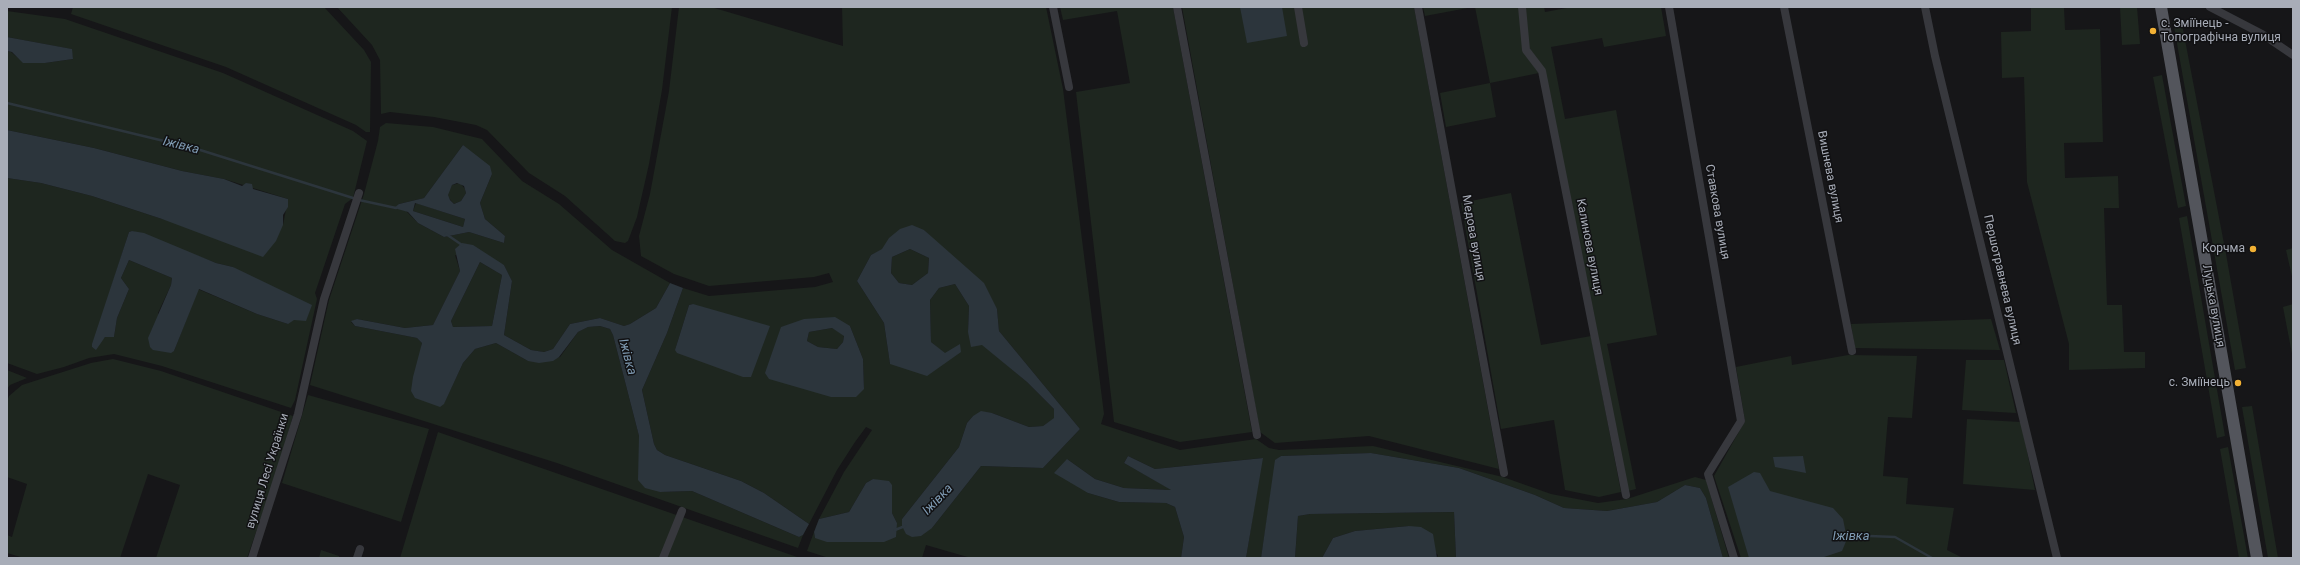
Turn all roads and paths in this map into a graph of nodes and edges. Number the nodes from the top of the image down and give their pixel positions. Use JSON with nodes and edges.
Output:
{"nodes":[{"id":1,"x":1053,"y":7,"type":"edge"},
{"id":2,"x":1177,"y":7,"type":"edge"},
{"id":3,"x":1298,"y":7,"type":"edge"},
{"id":4,"x":1418,"y":7,"type":"edge"},
{"id":5,"x":1522,"y":7,"type":"edge"},
{"id":6,"x":1669,"y":7,"type":"edge"},
{"id":7,"x":1784,"y":7,"type":"edge"},
{"id":8,"x":1925,"y":7,"type":"edge"},
{"id":9,"x":2161,"y":7,"type":"edge"},
{"id":10,"x":2210,"y":7,"type":"edge"},
{"id":11,"x":1304,"y":43,"type":"dead end"},
{"id":12,"x":2293,"y":55,"type":"edge"},
{"id":13,"x":1069,"y":87,"type":"dead end"},
{"id":14,"x":359,"y":193,"type":"dead end"},
{"id":15,"x":1852,"y":351,"type":"dead end"},
{"id":16,"x":1257,"y":435,"type":"dead end"},
{"id":17,"x":1504,"y":474,"type":"dead end"},
{"id":18,"x":1626,"y":495,"type":"dead end"},
{"id":19,"x":682,"y":511,"type":"dead end"},
{"id":20,"x":360,"y":549,"type":"dead end"},
{"id":21,"x":252,"y":558,"type":"edge"},
{"id":22,"x":357,"y":558,"type":"edge"},
{"id":23,"x":663,"y":558,"type":"edge"},
{"id":24,"x":1734,"y":558,"type":"edge"},
{"id":25,"x":2057,"y":558,"type":"edge"},
{"id":26,"x":2257,"y":558,"type":"edge"}],
"edges":[{"from":1,"to":13,"type":"street"},
{"from":2,"to":16,"type":"street"},
{"from":3,"to":11,"type":"street"},
{"from":4,"to":17,"type":"street","name":"Медова вулиця"},
{"from":5,"to":18,"type":"street","name":"Калинова вулиця"},
{"from":6,"to":24,"type":"street","name":"Ставкова вулиця"},
{"from":7,"to":15,"type":"street","name":"Вишнева вулиця"},
{"from":8,"to":25,"type":"street","name":"Першотравнева вулиця"},
{"from":9,"to":26,"type":"main road","name":"Луцька вулиця"},
{"from":10,"to":12,"type":"street"},
{"from":14,"to":21,"type":"street","name":"вулиця Лесі Українки"},
{"from":19,"to":23,"type":"street"},
{"from":20,"to":22,"type":"street"}]}
